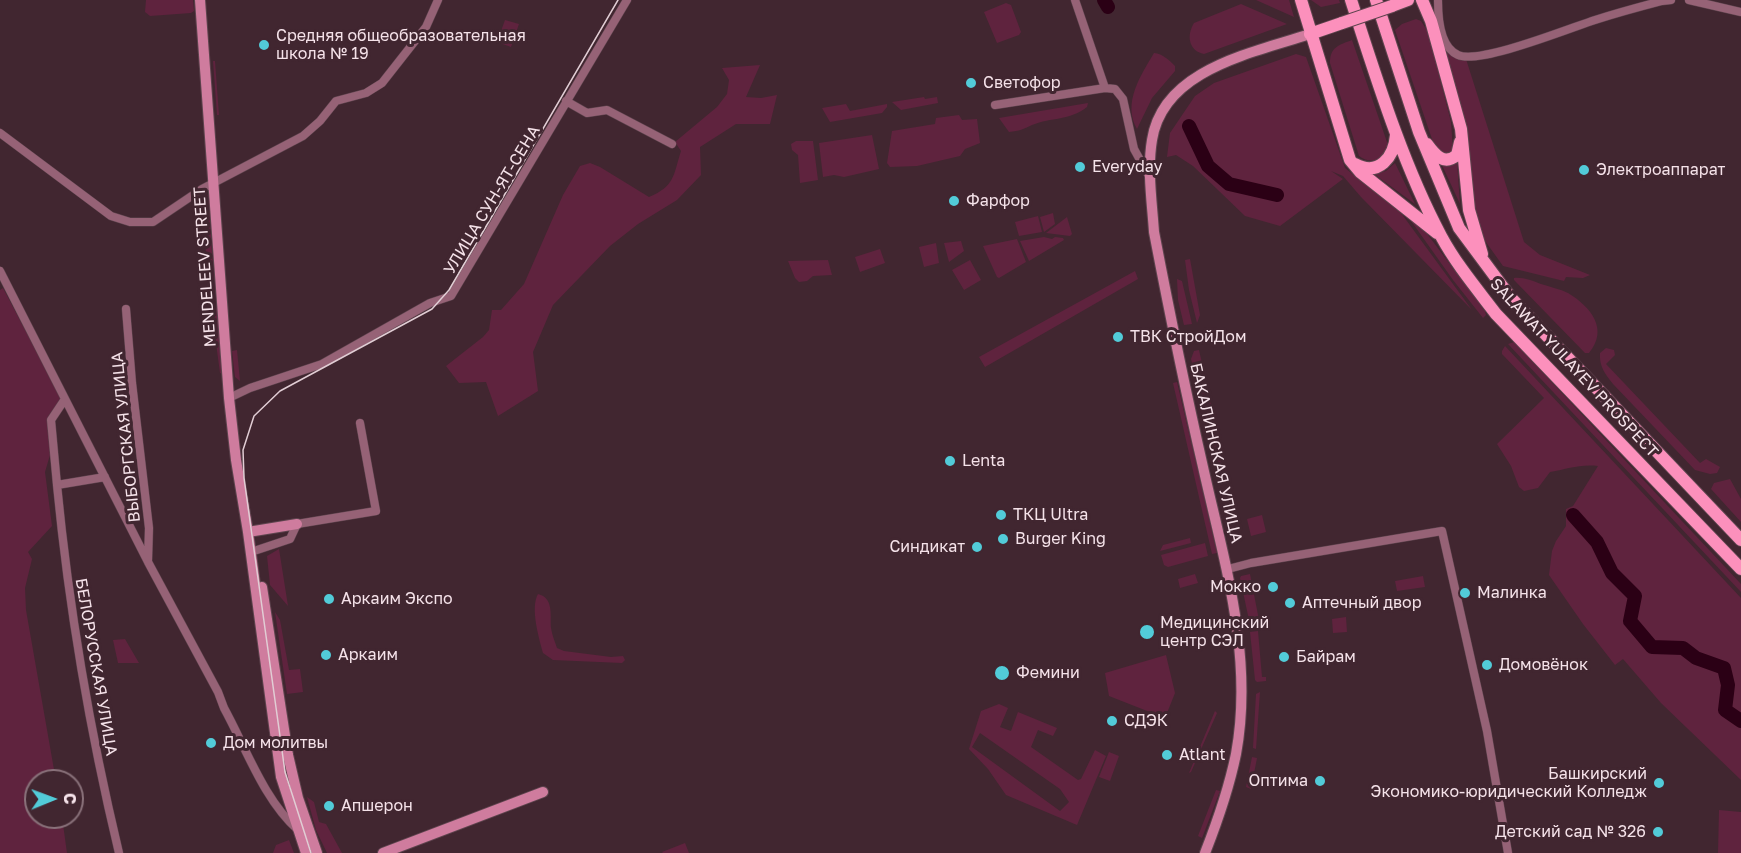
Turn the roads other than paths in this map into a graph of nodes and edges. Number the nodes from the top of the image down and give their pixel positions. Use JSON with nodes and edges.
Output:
{"nodes":[{"id":1,"x":200,"y":0,"type":"edge"},
{"id":2,"x":438,"y":0,"type":"edge"},
{"id":3,"x":627,"y":0,"type":"edge"},
{"id":4,"x":1075,"y":0,"type":"edge"},
{"id":5,"x":1301,"y":0,"type":"edge"},
{"id":6,"x":1351,"y":0,"type":"edge"},
{"id":7,"x":1376,"y":0,"type":"edge"},
{"id":8,"x":1408,"y":0,"type":"edge"},
{"id":9,"x":1422,"y":0,"type":"edge"},
{"id":10,"x":1438,"y":0,"type":"edge"},
{"id":11,"x":1671,"y":0,"type":"edge"},
{"id":12,"x":1689,"y":0,"type":"edge"},
{"id":13,"x":1741,"y":12,"type":"edge"},
{"id":14,"x":1310,"y":34,"type":"junction"},
{"id":15,"x":1105,"y":87,"type":"junction"},
{"id":16,"x":566,"y":101,"type":"junction"},
{"id":17,"x":995,"y":105,"type":"dead end"},
{"id":18,"x":1461,"y":129,"type":"junction"},
{"id":19,"x":1397,"y":130,"type":"junction"},
{"id":20,"x":1419,"y":132,"type":"junction"},
{"id":21,"x":0,"y":133,"type":"edge"},
{"id":22,"x":672,"y":144,"type":"dead end"},
{"id":23,"x":1350,"y":160,"type":"junction"},
{"id":24,"x":1151,"y":179,"type":"junction"},
{"id":25,"x":213,"y":183,"type":"junction"},
{"id":26,"x":1442,"y":237,"type":"junction"},
{"id":27,"x":1485,"y":264,"type":"junction"},
{"id":28,"x":0,"y":271,"type":"edge"},
{"id":29,"x":126,"y":309,"type":"dead end"},
{"id":30,"x":230,"y":398,"type":"junction"},
{"id":31,"x":65,"y":399,"type":"junction"},
{"id":32,"x":360,"y":423,"type":"dead end"},
{"id":33,"x":105,"y":477,"type":"junction"},
{"id":34,"x":57,"y":485,"type":"junction"},
{"id":35,"x":297,"y":524,"type":"junction"},
{"id":36,"x":248,"y":532,"type":"junction"},
{"id":37,"x":1741,"y":540,"type":"edge"},
{"id":38,"x":254,"y":551,"type":"junction"},
{"id":39,"x":148,"y":562,"type":"junction"},
{"id":40,"x":1228,"y":569,"type":"junction"},
{"id":41,"x":1741,"y":569,"type":"edge"},
{"id":42,"x":543,"y":792,"type":"dead end"},
{"id":43,"x":304,"y":831,"type":"junction"},
{"id":44,"x":119,"y":853,"type":"edge"},
{"id":45,"x":306,"y":853,"type":"edge"},
{"id":46,"x":317,"y":853,"type":"edge"},
{"id":47,"x":384,"y":853,"type":"edge"},
{"id":48,"x":1205,"y":853,"type":"edge"},
{"id":49,"x":1508,"y":853,"type":"edge"}],
"edges":[{"from":1,"to":25,"type":"main road","name":"MENDELEEV STREET"},
{"from":2,"to":25,"type":"street"},
{"from":3,"to":16,"type":"street","name":"УЛИЦА СУН-ЯТ-СЕНА"},
{"from":4,"to":15,"type":"street"},
{"from":5,"to":14,"type":"main road"},
{"from":6,"to":19,"type":"main road","name":"SALAWAT YULAYEV PROSPECT"},
{"from":7,"to":20,"type":"main road","name":"SALAWAT YULAYEV PROSPECT"},
{"from":8,"to":14,"type":"main road","bridge":true},
{"from":9,"to":18,"type":"main road"},
{"from":10,"to":11,"type":"street"},
{"from":12,"to":13,"type":"street"},
{"from":14,"to":23,"type":"main road"},
{"from":14,"to":24,"type":"main road","name":"БАКАЛИНСКАЯ УЛИЦА"},
{"from":15,"to":17,"type":"street"},
{"from":15,"to":24,"type":"street"},
{"from":16,"to":22,"type":"street"},
{"from":16,"to":30,"type":"street","name":"УЛИЦА СУН-ЯТ-СЕНА"},
{"from":18,"to":20,"type":"main road"},
{"from":18,"to":27,"type":"main road"},
{"from":19,"to":23,"type":"main road"},
{"from":19,"to":26,"type":"main road","name":"SALAWAT YULAYEV PROSPECT"},
{"from":20,"to":27,"type":"main road","name":"SALAWAT YULAYEV PROSPECT"},
{"from":21,"to":25,"type":"street"},
{"from":23,"to":26,"type":"main road"},
{"from":24,"to":40,"type":"main road","name":"БАКАЛИНСКАЯ УЛИЦА"},
{"from":25,"to":30,"type":"main road","name":"MENDELEEV STREET"},
{"from":26,"to":41,"type":"main road","name":"SALAWAT YULAYEV PROSPECT"},
{"from":27,"to":37,"type":"main road","name":"SALAWAT YULAYEV PROSPECT"},
{"from":28,"to":31,"type":"street"},
{"from":29,"to":39,"type":"street","name":"ВЫБОРГСКАЯ УЛИЦА"},
{"from":30,"to":36,"type":"main road","name":"MENDELEEV STREET"},
{"from":31,"to":33,"type":"street"},
{"from":31,"to":34,"type":"street","name":"БЕЛОРУССКАЯ УЛИЦА"},
{"from":32,"to":35,"type":"street"},
{"from":33,"to":34,"type":"street"},
{"from":33,"to":39,"type":"street"},
{"from":34,"to":44,"type":"street","name":"БЕЛОРУССКАЯ УЛИЦА"},
{"from":35,"to":36,"type":"main road"},
{"from":35,"to":38,"type":"street"},
{"from":36,"to":38,"type":"main road","name":"MENDELEEV STREET"},
{"from":36,"to":43,"type":"main road","name":"MENDELEEV STREET"},
{"from":38,"to":43,"type":"main road","name":"MENDELEEV STREET"},
{"from":39,"to":43,"type":"street"},
{"from":40,"to":48,"type":"main road","name":"БАКАЛИНСКАЯ УЛИЦА"},
{"from":40,"to":49,"type":"street"},
{"from":42,"to":47,"type":"main road"},
{"from":43,"to":45,"type":"main road","name":"MENDELEEV STREET"},
{"from":43,"to":46,"type":"main road","name":"MENDELEEV STREET"}]}
